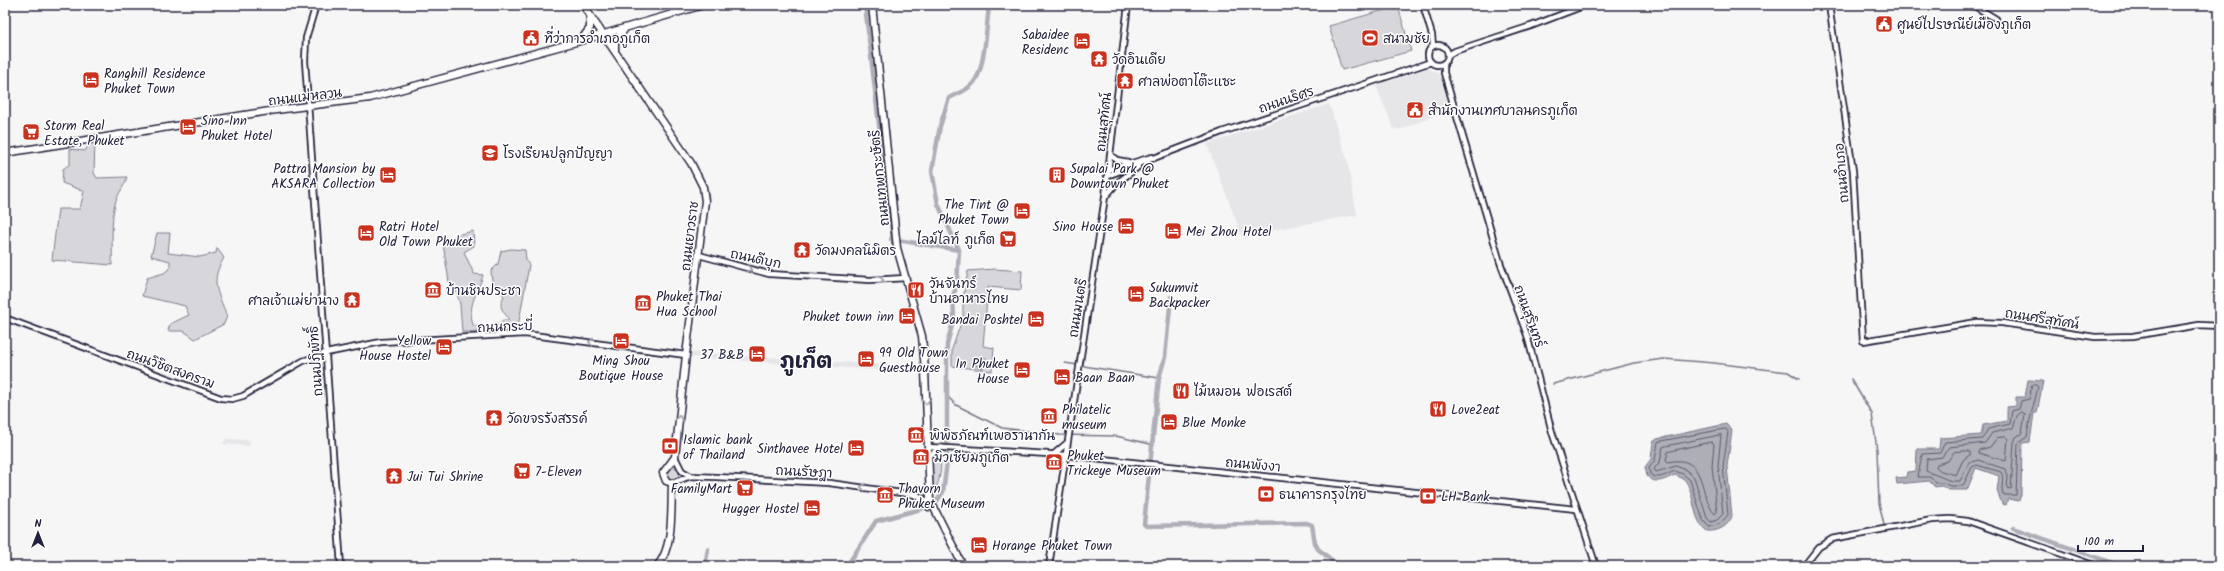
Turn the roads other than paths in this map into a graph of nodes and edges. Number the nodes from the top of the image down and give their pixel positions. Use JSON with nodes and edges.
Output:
{"nodes":[{"id":1,"x":316,"y":5,"type":"edge"},
{"id":2,"x":583,"y":5,"type":"edge"},
{"id":3,"x":703,"y":5,"type":"edge"},
{"id":4,"x":872,"y":5,"type":"edge"},
{"id":5,"x":1128,"y":5,"type":"edge"},
{"id":6,"x":1424,"y":5,"type":"edge"},
{"id":7,"x":1586,"y":5,"type":"edge"},
{"id":8,"x":1829,"y":5,"type":"edge"},
{"id":9,"x":1973,"y":5,"type":"edge"},
{"id":10,"x":589,"y":17,"type":"junction"},
{"id":11,"x":1996,"y":19,"type":"dead end"},
{"id":12,"x":627,"y":28,"type":"junction"},
{"id":13,"x":602,"y":35,"type":"junction"},
{"id":14,"x":1432,"y":35,"type":"junction"},
{"id":15,"x":580,"y":41,"type":"junction"},
{"id":16,"x":1438,"y":45,"type":"junction"},
{"id":17,"x":1433,"y":46,"type":"junction"},
{"id":18,"x":1446,"y":50,"type":"junction"},
{"id":19,"x":1455,"y":51,"type":"junction"},
{"id":20,"x":616,"y":52,"type":"junction"},
{"id":21,"x":1448,"y":55,"type":"junction"},
{"id":22,"x":1428,"y":57,"type":"junction"},
{"id":23,"x":1431,"y":62,"type":"junction"},
{"id":24,"x":1444,"y":62,"type":"junction"},
{"id":25,"x":1422,"y":63,"type":"junction"},
{"id":26,"x":1439,"y":64,"type":"junction"},
{"id":27,"x":1444,"y":73,"type":"junction"},
{"id":28,"x":308,"y":106,"type":"junction"},
{"id":29,"x":5,"y":153,"type":"edge"},
{"id":30,"x":1110,"y":155,"type":"junction"},
{"id":31,"x":1158,"y":156,"type":"junction"},
{"id":32,"x":1132,"y":162,"type":"junction"},
{"id":33,"x":1146,"y":162,"type":"junction"},
{"id":34,"x":1108,"y":170,"type":"junction"},
{"id":35,"x":1107,"y":176,"type":"junction"},
{"id":36,"x":1105,"y":198,"type":"junction"},
{"id":37,"x":698,"y":255,"type":"junction"},
{"id":38,"x":906,"y":278,"type":"junction"},
{"id":39,"x":5,"y":318,"type":"edge"},
{"id":40,"x":2219,"y":326,"type":"edge"},
{"id":41,"x":1862,"y":341,"type":"joint"},
{"id":42,"x":326,"y":353,"type":"junction"},
{"id":43,"x":686,"y":355,"type":"junction"},
{"id":44,"x":1068,"y":441,"type":"junction"},
{"id":45,"x":928,"y":446,"type":"junction"},
{"id":46,"x":941,"y":447,"type":"junction"},
{"id":47,"x":1054,"y":454,"type":"junction"},
{"id":48,"x":1065,"y":455,"type":"junction"},
{"id":49,"x":675,"y":457,"type":"junction"},
{"id":50,"x":928,"y":457,"type":"junction"},
{"id":51,"x":691,"y":476,"type":"junction"},
{"id":52,"x":672,"y":483,"type":"junction"},
{"id":53,"x":928,"y":488,"type":"junction"},
{"id":54,"x":916,"y":495,"type":"junction"},
{"id":55,"x":928,"y":501,"type":"junction"},
{"id":56,"x":1576,"y":508,"type":"junction"},
{"id":57,"x":956,"y":557,"type":"junction"},
{"id":58,"x":341,"y":566,"type":"edge"},
{"id":59,"x":657,"y":566,"type":"edge"},
{"id":60,"x":958,"y":566,"type":"edge"},
{"id":61,"x":963,"y":566,"type":"edge"},
{"id":62,"x":1049,"y":566,"type":"edge"},
{"id":63,"x":1596,"y":566,"type":"edge"},
{"id":64,"x":1804,"y":566,"type":"edge"},
{"id":65,"x":2096,"y":566,"type":"edge"}],
"edges":[{"from":1,"to":28,"type":"street","name":"ถนนปฏิพัทธิ์"},
{"from":2,"to":10,"type":"main road","name":"ถนนเยาวราช"},
{"from":3,"to":12,"type":"main road","name":"ถนนแม่หลวน"},
{"from":4,"to":38,"type":"main road","name":"ถนนเทพกระษัตรี"},
{"from":5,"to":30,"type":"street","name":"ถนนสุทัศน์"},
{"from":6,"to":14,"type":"street"},
{"from":7,"to":19,"type":"street"},
{"from":8,"to":41,"type":"street","name":"ถนนอำเภอ"},
{"from":9,"to":11,"type":"street"},
{"from":10,"to":13,"type":"main road","name":"ถนนเยาวราช"},
{"from":10,"to":15,"type":"main road"},
{"from":12,"to":13,"type":"main road","name":"ถนนแม่หลวน"},
{"from":12,"to":20,"type":"main road"},
{"from":13,"to":15,"type":"main road","name":"ถนนแม่หลวน"},
{"from":13,"to":20,"type":"main road","name":"ถนนเยาวราช"},
{"from":14,"to":16,"type":"street"},
{"from":14,"to":17,"type":"street"},
{"from":15,"to":28,"type":"main road","name":"ถนนแม่หลวน"},
{"from":16,"to":17,"type":"street"},
{"from":16,"to":18,"type":"street"},
{"from":17,"to":22,"type":"street"},
{"from":18,"to":19,"type":"street"},
{"from":18,"to":21,"type":"street"},
{"from":19,"to":21,"type":"street"},
{"from":20,"to":37,"type":"main road","name":"ถนนเยาวราช"},
{"from":21,"to":24,"type":"street"},
{"from":22,"to":23,"type":"street"},
{"from":22,"to":25,"type":"street","name":"ถนนนริศร"},
{"from":23,"to":25,"type":"street","name":"ถนนนริศร"},
{"from":23,"to":26,"type":"street"},
{"from":24,"to":26,"type":"street"},
{"from":24,"to":27,"type":"street","name":"ถนนสุรินทร์"},
{"from":25,"to":31,"type":"street","name":"ถนนนริศร"},
{"from":26,"to":27,"type":"street","name":"ถนนสุรินทร์"},
{"from":27,"to":56,"type":"street","name":"ถนนสุรินทร์"},
{"from":28,"to":29,"type":"main road","name":"ถนนแม่หลวน"},
{"from":28,"to":42,"type":"street","name":"ถนนปฏิพัทธิ์"},
{"from":30,"to":32,"type":"street"},
{"from":30,"to":34,"type":"street","name":"ถนนสุทัศน์"},
{"from":31,"to":32,"type":"street","name":"ถนนนริศร"},
{"from":31,"to":33,"type":"street","name":"ถนนนริศร"},
{"from":32,"to":34,"type":"street","name":"ถนนนริศร"},
{"from":33,"to":35,"type":"street","name":"ถนนนริศร"},
{"from":33,"to":36,"type":"street"},
{"from":34,"to":35,"type":"street","name":"ถนนสุทัศน์"},
{"from":35,"to":36,"type":"street","name":"ถนนมนตรี"},
{"from":36,"to":44,"type":"street","name":"ถนนมนตรี"},
{"from":37,"to":38,"type":"street","name":"ถนนดีบุก","one_way":true},
{"from":37,"to":43,"type":"main road","name":"ถนนเยาวราช"},
{"from":38,"to":45,"type":"main road","name":"ถนนเทพกระษัตรี","one_way":true},
{"from":39,"to":42,"type":"street","name":"ถนนวิชิตสงคราม"},
{"from":40,"to":41,"type":"street","name":"ถนนศรีสุทัศน์"},
{"from":43,"to":42,"type":"street","name":"ถนนกระบี่","one_way":true},
{"from":42,"to":58,"type":"street","name":"ถนนปฏิพัทธิ์"},
{"from":49,"to":43,"type":"main road","name":"ถนนเยาวราช","one_way":true},
{"from":44,"to":47,"type":"street"},
{"from":44,"to":48,"type":"street","name":"ถนนมนตรี"},
{"from":45,"to":46,"type":"street","name":"ถนนพังงา"},
{"from":45,"to":50,"type":"main road","name":"ถนนเทพกระษัตรี"},
{"from":46,"to":47,"type":"street","name":"ถนนพังงา"},
{"from":46,"to":50,"type":"street"},
{"from":47,"to":48,"type":"street","name":"ถนนพังงา"},
{"from":48,"to":56,"type":"street","name":"ถนนพังงา"},
{"from":48,"to":62,"type":"street","name":"ถนนมนตรี"},
{"from":49,"to":51,"type":"street"},
{"from":49,"to":52,"type":"main road"},
{"from":50,"to":53,"type":"main road","name":"ถนนเทพกระษัตรี"},
{"from":51,"to":52,"type":"street"},
{"from":54,"to":51,"type":"street","name":"ถนนรัษฎา","one_way":true},
{"from":52,"to":59,"type":"main road"},
{"from":53,"to":54,"type":"main road"},
{"from":53,"to":55,"type":"main road","name":"ถนนเทพกระษัตรี"},
{"from":54,"to":55,"type":"main road","name":"ถนนรัษฎา"},
{"from":55,"to":57,"type":"main road"},
{"from":56,"to":63,"type":"street","name":"ถนนสุรินทร์"},
{"from":57,"to":60,"type":"main road"},
{"from":57,"to":61,"type":"main road"},
{"from":64,"to":65,"type":"street"}]}
